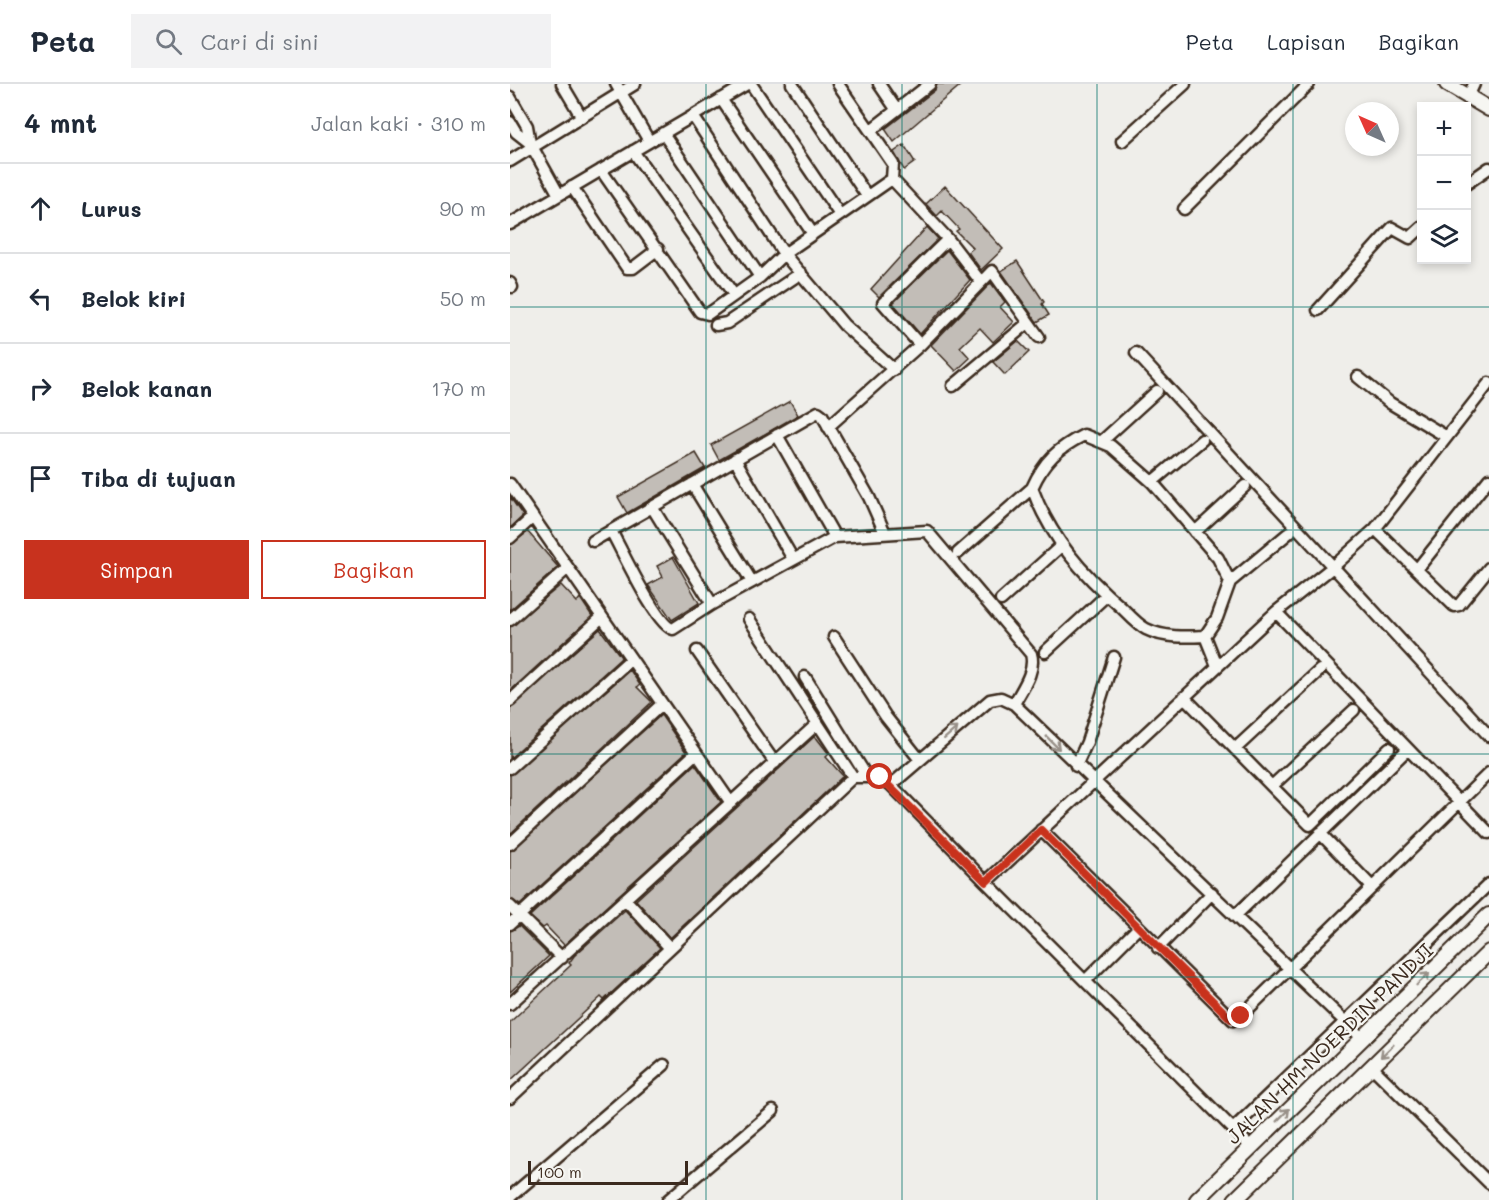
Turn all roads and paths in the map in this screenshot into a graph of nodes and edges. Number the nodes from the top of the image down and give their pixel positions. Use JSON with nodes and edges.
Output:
{"nodes":[{"id":1,"x":562,"y":84,"type":"edge"},
{"id":2,"x":635,"y":84,"type":"edge"},
{"id":3,"x":749,"y":84,"type":"edge"},
{"id":4,"x":792,"y":84,"type":"edge"},
{"id":5,"x":838,"y":84,"type":"edge"},
{"id":6,"x":879,"y":84,"type":"edge"},
{"id":7,"x":1185,"y":84,"type":"edge"},
{"id":8,"x":1309,"y":84,"type":"edge"},
{"id":9,"x":1448,"y":84,"type":"edge"},
{"id":10,"x":1474,"y":84,"type":"edge"},
{"id":11,"x":926,"y":85,"type":"edge"},
{"id":12,"x":618,"y":88,"type":"edge"},
{"id":13,"x":510,"y":97,"type":"edge"},
{"id":14,"x":1468,"y":97,"type":"junction"},
{"id":15,"x":721,"y":99,"type":"junction"},
{"id":16,"x":896,"y":109,"type":"junction"},
{"id":17,"x":1489,"y":109,"type":"edge"},
{"id":18,"x":581,"y":116,"type":"junction"},
{"id":19,"x":693,"y":116,"type":"junction"},
{"id":20,"x":510,"y":122,"type":"edge"},
{"id":21,"x":871,"y":130,"type":"junction"},
{"id":22,"x":663,"y":133,"type":"junction"},
{"id":23,"x":649,"y":141,"type":"junction"},
{"id":24,"x":1122,"y":141,"type":"dead end"},
{"id":25,"x":532,"y":146,"type":"junction"},
{"id":26,"x":633,"y":151,"type":"junction"},
{"id":27,"x":510,"y":161,"type":"edge"},
{"id":28,"x":1489,"y":168,"type":"edge"},
{"id":29,"x":601,"y":170,"type":"junction"},
{"id":30,"x":892,"y":179,"type":"junction"},
{"id":31,"x":1471,"y":181,"type":"edge"},
{"id":32,"x":572,"y":187,"type":"junction"},
{"id":33,"x":559,"y":195,"type":"junction"},
{"id":34,"x":867,"y":196,"type":"junction"},
{"id":35,"x":1184,"y":209,"type":"dead end"},
{"id":36,"x":840,"y":215,"type":"junction"},
{"id":37,"x":510,"y":224,"type":"edge"},
{"id":38,"x":1417,"y":232,"type":"edge"},
{"id":39,"x":813,"y":234,"type":"junction"},
{"id":40,"x":948,"y":239,"type":"junction"},
{"id":41,"x":658,"y":249,"type":"junction"},
{"id":42,"x":784,"y":254,"type":"junction"},
{"id":43,"x":801,"y":273,"type":"junction"},
{"id":44,"x":760,"y":277,"type":"junction"},
{"id":45,"x":981,"y":282,"type":"junction"},
{"id":46,"x":734,"y":295,"type":"junction"},
{"id":47,"x":1318,"y":310,"type":"dead end"},
{"id":48,"x":1028,"y":323,"type":"junction"},
{"id":49,"x":716,"y":325,"type":"dead end"},
{"id":50,"x":1040,"y":337,"type":"dead end"},
{"id":51,"x":920,"y":345,"type":"junction"},
{"id":52,"x":1136,"y":353,"type":"dead end"},
{"id":53,"x":894,"y":370,"type":"junction"},
{"id":54,"x":1358,"y":377,"type":"dead end"},
{"id":55,"x":1489,"y":383,"type":"edge"},
{"id":56,"x":953,"y":386,"type":"dead end"},
{"id":57,"x":1157,"y":391,"type":"dead end"},
{"id":58,"x":828,"y":427,"type":"junction"},
{"id":59,"x":777,"y":435,"type":"junction"},
{"id":60,"x":1447,"y":437,"type":"junction"},
{"id":61,"x":1202,"y":440,"type":"dead end"},
{"id":62,"x":1101,"y":442,"type":"junction"},
{"id":63,"x":735,"y":459,"type":"junction"},
{"id":64,"x":1489,"y":479,"type":"edge"},
{"id":65,"x":1152,"y":482,"type":"junction"},
{"id":66,"x":510,"y":484,"type":"edge"},
{"id":67,"x":692,"y":484,"type":"junction"},
{"id":68,"x":1245,"y":486,"type":"dead end"},
{"id":69,"x":1032,"y":488,"type":"junction"},
{"id":70,"x":652,"y":507,"type":"junction"},
{"id":71,"x":533,"y":517,"type":"junction"},
{"id":72,"x":1375,"y":529,"type":"junction"},
{"id":73,"x":611,"y":531,"type":"junction"},
{"id":74,"x":1196,"y":532,"type":"junction"},
{"id":75,"x":1290,"y":532,"type":"dead end"},
{"id":76,"x":885,"y":533,"type":"junction"},
{"id":77,"x":835,"y":537,"type":"junction"},
{"id":78,"x":510,"y":538,"type":"edge"},
{"id":79,"x":593,"y":541,"type":"dead end"},
{"id":80,"x":1061,"y":546,"type":"junction"},
{"id":81,"x":958,"y":553,"type":"dead end"},
{"id":82,"x":793,"y":559,"type":"junction"},
{"id":83,"x":1334,"y":566,"type":"junction"},
{"id":84,"x":568,"y":568,"type":"junction"},
{"id":85,"x":1418,"y":568,"type":"junction"},
{"id":86,"x":1489,"y":568,"type":"edge"},
{"id":87,"x":752,"y":582,"type":"junction"},
{"id":88,"x":1230,"y":582,"type":"junction"},
{"id":89,"x":1107,"y":595,"type":"junction"},
{"id":90,"x":1001,"y":600,"type":"dead end"},
{"id":91,"x":712,"y":604,"type":"junction"},
{"id":92,"x":1276,"y":612,"type":"junction"},
{"id":93,"x":602,"y":617,"type":"junction"},
{"id":94,"x":749,"y":619,"type":"dead end"},
{"id":95,"x":510,"y":620,"type":"edge"},
{"id":96,"x":1205,"y":636,"type":"junction"},
{"id":97,"x":834,"y":637,"type":"dead end"},
{"id":98,"x":697,"y":651,"type":"dead end"},
{"id":99,"x":1045,"y":652,"type":"dead end"},
{"id":100,"x":1114,"y":657,"type":"dead end"},
{"id":101,"x":631,"y":659,"type":"junction"},
{"id":102,"x":1217,"y":666,"type":"junction"},
{"id":103,"x":1320,"y":670,"type":"dead end"},
{"id":104,"x":805,"y":677,"type":"dead end"},
{"id":105,"x":1184,"y":697,"type":"junction"},
{"id":106,"x":510,"y":700,"type":"edge"},
{"id":107,"x":662,"y":704,"type":"junction"},
{"id":108,"x":1014,"y":704,"type":"junction"},
{"id":109,"x":1354,"y":710,"type":"dead end"},
{"id":110,"x":818,"y":724,"type":"junction"},
{"id":111,"x":1489,"y":736,"type":"edge"},
{"id":112,"x":1389,"y":748,"type":"dead end"},
{"id":113,"x":1235,"y":749,"type":"junction"},
{"id":114,"x":1408,"y":749,"type":"junction"},
{"id":115,"x":696,"y":753,"type":"junction"},
{"id":116,"x":920,"y":760,"type":"junction"},
{"id":117,"x":775,"y":763,"type":"junction"},
{"id":118,"x":1076,"y":766,"type":"junction"},
{"id":119,"x":510,"y":768,"type":"edge"},
{"id":120,"x":1489,"y":772,"type":"edge"},
{"id":121,"x":853,"y":777,"type":"junction"},
{"id":122,"x":867,"y":777,"type":"junction"},
{"id":123,"x":1094,"y":780,"type":"junction"},
{"id":124,"x":891,"y":785,"type":"junction"},
{"id":125,"x":1272,"y":786,"type":"junction"},
{"id":126,"x":1459,"y":802,"type":"junction"},
{"id":127,"x":731,"y":803,"type":"junction"},
{"id":128,"x":1041,"y":830,"type":"junction"},
{"id":129,"x":1320,"y":833,"type":"junction"},
{"id":130,"x":1489,"y":833,"type":"edge"},
{"id":131,"x":510,"y":844,"type":"edge"},
{"id":132,"x":986,"y":882,"type":"junction"},
{"id":133,"x":1489,"y":884,"type":"edge"},
{"id":134,"x":1372,"y":887,"type":"junction"},
{"id":135,"x":1212,"y":893,"type":"junction"},
{"id":136,"x":625,"y":899,"type":"junction"},
{"id":137,"x":510,"y":906,"type":"edge"},
{"id":138,"x":1489,"y":915,"type":"edge"},
{"id":139,"x":1235,"y":916,"type":"junction"},
{"id":140,"x":514,"y":920,"type":"edge"},
{"id":141,"x":1138,"y":928,"type":"junction"},
{"id":142,"x":669,"y":947,"type":"junction"},
{"id":143,"x":1158,"y":948,"type":"junction"},
{"id":144,"x":1489,"y":952,"type":"edge"},
{"id":145,"x":562,"y":958,"type":"junction"},
{"id":146,"x":1289,"y":968,"type":"junction"},
{"id":147,"x":1085,"y":981,"type":"junction"},
{"id":148,"x":510,"y":1004,"type":"edge"},
{"id":149,"x":1345,"y":1022,"type":"junction"},
{"id":150,"x":1362,"y":1038,"type":"junction"},
{"id":151,"x":663,"y":1065,"type":"dead end"},
{"id":152,"x":1371,"y":1066,"type":"junction"},
{"id":153,"x":510,"y":1098,"type":"edge"},
{"id":154,"x":773,"y":1111,"type":"dead end"},
{"id":155,"x":1233,"y":1129,"type":"junction"},
{"id":156,"x":1250,"y":1148,"type":"junction"},
{"id":157,"x":1275,"y":1161,"type":"junction"},
{"id":158,"x":1263,"y":1173,"type":"junction"},
{"id":159,"x":1489,"y":1183,"type":"edge"},
{"id":160,"x":510,"y":1197,"type":"edge"},
{"id":161,"x":668,"y":1200,"type":"edge"},
{"id":162,"x":1197,"y":1200,"type":"edge"},
{"id":163,"x":1235,"y":1200,"type":"edge"}],
"edges":[{"from":1,"to":18,"type":"street"},
{"from":2,"to":12,"type":"street"},
{"from":3,"to":15,"type":"street"},
{"from":3,"to":36,"type":"street"},
{"from":4,"to":34,"type":"street"},
{"from":5,"to":21,"type":"street"},
{"from":6,"to":16,"type":"street"},
{"from":7,"to":24,"type":"street"},
{"from":8,"to":35,"type":"street"},
{"from":9,"to":14,"type":"main road"},
{"from":10,"to":14,"type":"street"},
{"from":11,"to":16,"type":"street"},
{"from":12,"to":18,"type":"street"},
{"from":12,"to":23,"type":"street"},
{"from":13,"to":25,"type":"street"},
{"from":14,"to":17,"type":"main road"},
{"from":15,"to":19,"type":"street"},
{"from":15,"to":39,"type":"street"},
{"from":16,"to":21,"type":"street"},
{"from":18,"to":25,"type":"street"},
{"from":19,"to":22,"type":"street"},
{"from":19,"to":42,"type":"street"},
{"from":20,"to":25,"type":"street"},
{"from":21,"to":30,"type":"street"},
{"from":22,"to":23,"type":"street"},
{"from":22,"to":44,"type":"street"},
{"from":23,"to":26,"type":"street"},
{"from":25,"to":27,"type":"street"},
{"from":25,"to":33,"type":"street"},
{"from":26,"to":29,"type":"street"},
{"from":26,"to":46,"type":"street"},
{"from":28,"to":31,"type":"street"},
{"from":29,"to":32,"type":"street"},
{"from":29,"to":41,"type":"street"},
{"from":30,"to":34,"type":"street"},
{"from":30,"to":40,"type":"street"},
{"from":32,"to":33,"type":"street"},
{"from":32,"to":41,"type":"street"},
{"from":33,"to":37,"type":"street"},
{"from":34,"to":36,"type":"street"},
{"from":36,"to":39,"type":"street"},
{"from":38,"to":47,"type":"street"},
{"from":39,"to":42,"type":"street"},
{"from":40,"to":45,"type":"street"},
{"from":40,"to":51,"type":"street"},
{"from":41,"to":46,"type":"street"},
{"from":42,"to":43,"type":"street"},
{"from":42,"to":44,"type":"street"},
{"from":43,"to":49,"type":"street"},
{"from":43,"to":53,"type":"street"},
{"from":44,"to":46,"type":"street"},
{"from":45,"to":48,"type":"street"},
{"from":45,"to":51,"type":"street"},
{"from":48,"to":50,"type":"street"},
{"from":48,"to":56,"type":"street"},
{"from":51,"to":53,"type":"street"},
{"from":52,"to":83,"type":"street"},
{"from":53,"to":58,"type":"street"},
{"from":54,"to":60,"type":"street"},
{"from":55,"to":60,"type":"street"},
{"from":57,"to":62,"type":"street"},
{"from":58,"to":59,"type":"street"},
{"from":58,"to":76,"type":"street"},
{"from":59,"to":63,"type":"street"},
{"from":59,"to":77,"type":"street"},
{"from":60,"to":72,"type":"street"},
{"from":61,"to":65,"type":"street"},
{"from":62,"to":65,"type":"street"},
{"from":62,"to":69,"type":"street"},
{"from":63,"to":67,"type":"street"},
{"from":63,"to":82,"type":"street"},
{"from":64,"to":85,"type":"street"},
{"from":65,"to":74,"type":"street"},
{"from":66,"to":71,"type":"street"},
{"from":67,"to":70,"type":"street"},
{"from":67,"to":87,"type":"street"},
{"from":68,"to":74,"type":"street"},
{"from":69,"to":80,"type":"street"},
{"from":69,"to":81,"type":"street"},
{"from":70,"to":73,"type":"street"},
{"from":70,"to":91,"type":"street"},
{"from":71,"to":78,"type":"street"},
{"from":71,"to":84,"type":"street"},
{"from":72,"to":83,"type":"street"},
{"from":72,"to":85,"type":"street"},
{"from":73,"to":79,"type":"street"},
{"from":73,"to":91,"type":"street"},
{"from":74,"to":88,"type":"street"},
{"from":75,"to":88,"type":"street"},
{"from":76,"to":77,"type":"street"},
{"from":76,"to":108,"type":"street"},
{"from":77,"to":82,"type":"street"},
{"from":80,"to":89,"type":"street"},
{"from":80,"to":90,"type":"street"},
{"from":82,"to":87,"type":"street"},
{"from":83,"to":92,"type":"street"},
{"from":83,"to":111,"type":"street"},
{"from":84,"to":93,"type":"street"},
{"from":84,"to":95,"type":"street"},
{"from":85,"to":86,"type":"street"},
{"from":87,"to":91,"type":"street"},
{"from":88,"to":96,"type":"street"},
{"from":89,"to":96,"type":"street"},
{"from":89,"to":99,"type":"street"},
{"from":92,"to":102,"type":"street"},
{"from":92,"to":114,"type":"street"},
{"from":93,"to":101,"type":"street"},
{"from":93,"to":106,"type":"street"},
{"from":94,"to":110,"type":"street"},
{"from":96,"to":102,"type":"street"},
{"from":97,"to":116,"type":"street"},
{"from":98,"to":117,"type":"street"},
{"from":100,"to":118,"type":"street"},
{"from":101,"to":107,"type":"street"},
{"from":101,"to":119,"type":"street"},
{"from":102,"to":105,"type":"street"},
{"from":103,"to":113,"type":"street"},
{"from":104,"to":122,"type":"street"},
{"from":105,"to":113,"type":"street"},
{"from":105,"to":123,"type":"street"},
{"from":107,"to":115,"type":"street"},
{"from":107,"to":131,"type":"street"},
{"from":116,"to":108,"type":"street","one_way":true},
{"from":108,"to":118,"type":"street","one_way":true},
{"from":109,"to":125,"type":"street"},
{"from":110,"to":117,"type":"street"},
{"from":110,"to":121,"type":"street"},
{"from":112,"to":125,"type":"street"},
{"from":113,"to":125,"type":"street"},
{"from":114,"to":126,"type":"street"},
{"from":114,"to":129,"type":"street"},
{"from":115,"to":127,"type":"street"},
{"from":115,"to":140,"type":"street"},
{"from":116,"to":124,"type":"street"},
{"from":117,"to":127,"type":"street"},
{"from":118,"to":123,"type":"street"},
{"from":120,"to":126,"type":"street"},
{"from":121,"to":122,"type":"street"},
{"from":121,"to":142,"type":"street"},
{"from":122,"to":124,"type":"street"},
{"from":123,"to":128,"type":"street"},
{"from":123,"to":135,"type":"street"},
{"from":124,"to":132,"type":"street"},
{"from":126,"to":130,"type":"street"},
{"from":126,"to":134,"type":"street"},
{"from":127,"to":136,"type":"street"},
{"from":128,"to":132,"type":"street"},
{"from":128,"to":141,"type":"street"},
{"from":129,"to":134,"type":"street"},
{"from":129,"to":139,"type":"street"},
{"from":132,"to":147,"type":"street"},
{"from":133,"to":149,"type":"street"},
{"from":134,"to":146,"type":"street"},
{"from":135,"to":139,"type":"street"},
{"from":135,"to":143,"type":"street"},
{"from":136,"to":142,"type":"street"},
{"from":136,"to":145,"type":"street"},
{"from":137,"to":140,"type":"street"},
{"from":150,"to":138,"type":"main road","name":"JALAN HM NOERDIN PANDJI","one_way":true},
{"from":139,"to":146,"type":"street"},
{"from":140,"to":145,"type":"street"},
{"from":141,"to":143,"type":"street"},
{"from":141,"to":147,"type":"street"},
{"from":142,"to":153,"type":"street"},
{"from":143,"to":146,"type":"street"},
{"from":144,"to":152,"type":"main road","one_way":true},
{"from":145,"to":148,"type":"street"},
{"from":146,"to":149,"type":"street"},
{"from":147,"to":155,"type":"street"},
{"from":149,"to":150,"type":"street"},
{"from":149,"to":155,"type":"street"},
{"from":156,"to":150,"type":"main road","name":"JALAN HM NOERDIN PANDJI","one_way":true},
{"from":151,"to":160,"type":"street"},
{"from":152,"to":157,"type":"main road"},
{"from":152,"to":159,"type":"street"},
{"from":154,"to":161,"type":"street"},
{"from":155,"to":156,"type":"street"},
{"from":156,"to":157,"type":"main road"},
{"from":156,"to":158,"type":"main road"},
{"from":156,"to":162,"type":"main road","name":"JALAN HM NOERDIN PANDJI"},
{"from":157,"to":158,"type":"main road"},
{"from":158,"to":163,"type":"main road"}]}
